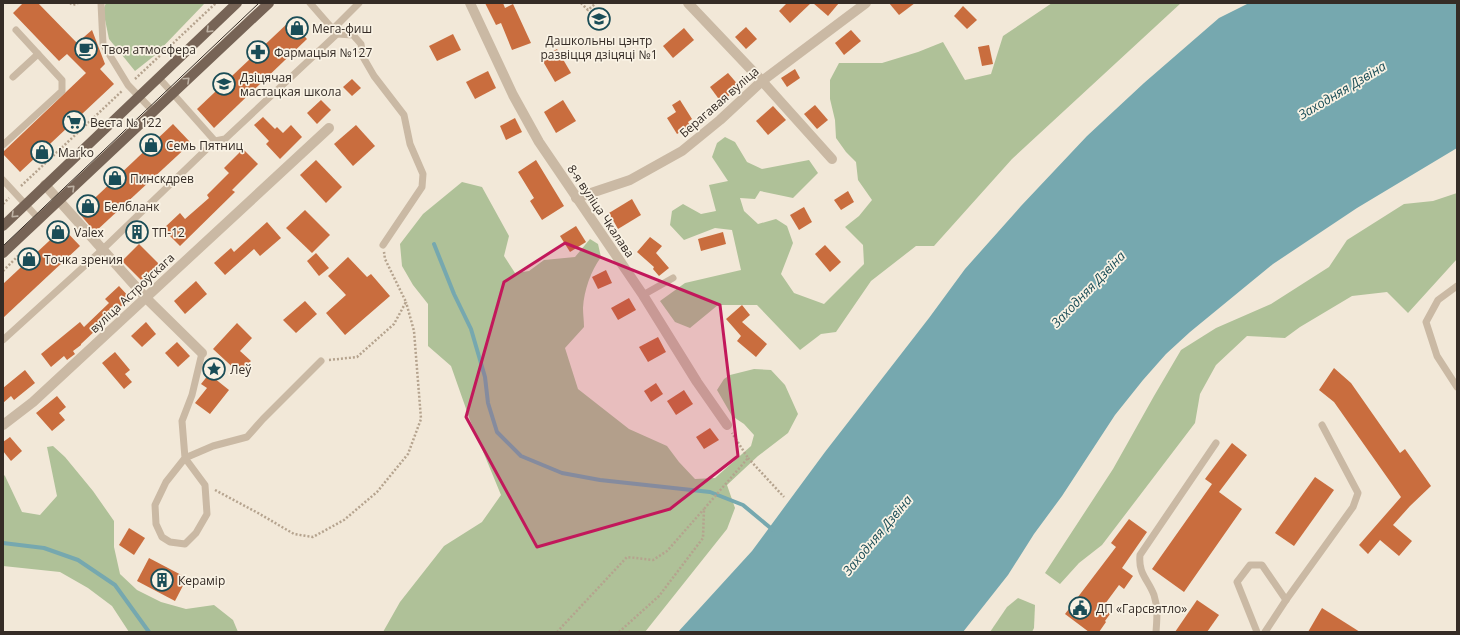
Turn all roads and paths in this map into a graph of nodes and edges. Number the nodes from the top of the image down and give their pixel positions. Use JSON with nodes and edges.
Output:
{"nodes":[{"id":1,"x":70,"y":3,"type":"edge"},
{"id":2,"x":78,"y":3,"type":"edge"},
{"id":3,"x":101,"y":3,"type":"edge"},
{"id":4,"x":216,"y":3,"type":"edge"},
{"id":5,"x":237,"y":3,"type":"edge"},
{"id":6,"x":269,"y":3,"type":"edge"},
{"id":7,"x":310,"y":3,"type":"edge"},
{"id":8,"x":359,"y":3,"type":"edge"},
{"id":9,"x":470,"y":3,"type":"edge"},
{"id":10,"x":581,"y":3,"type":"edge"},
{"id":11,"x":596,"y":3,"type":"edge"},
{"id":12,"x":688,"y":3,"type":"edge"},
{"id":13,"x":866,"y":3,"type":"edge"},
{"id":14,"x":16,"y":30,"type":"dead end"},
{"id":15,"x":335,"y":31,"type":"junction"},
{"id":16,"x":38,"y":54,"type":"junction"},
{"id":17,"x":13,"y":76,"type":"dead end"},
{"id":18,"x":159,"y":78,"type":"junction"},
{"id":19,"x":762,"y":81,"type":"junction"},
{"id":20,"x":128,"y":85,"type":"junction"},
{"id":21,"x":173,"y":93,"type":"junction"},
{"id":22,"x":139,"y":96,"type":"junction"},
{"id":23,"x":153,"y":111,"type":"junction"},
{"id":24,"x":329,"y":128,"type":"dead end"},
{"id":25,"x":215,"y":141,"type":"junction"},
{"id":26,"x":3,"y":145,"type":"edge"},
{"id":27,"x":832,"y":159,"type":"dead end"},
{"id":28,"x":3,"y":180,"type":"edge"},
{"id":29,"x":45,"y":185,"type":"junction"},
{"id":30,"x":15,"y":193,"type":"junction"},
{"id":31,"x":576,"y":198,"type":"junction"},
{"id":32,"x":59,"y":201,"type":"junction"},
{"id":33,"x":3,"y":204,"type":"edge"},
{"id":34,"x":26,"y":204,"type":"junction"},
{"id":35,"x":39,"y":219,"type":"junction"},
{"id":36,"x":3,"y":226,"type":"edge"},
{"id":37,"x":383,"y":245,"type":"joint"},
{"id":38,"x":102,"y":250,"type":"junction"},
{"id":39,"x":3,"y":254,"type":"edge"},
{"id":40,"x":673,"y":278,"type":"dead end"},
{"id":41,"x":1457,"y":286,"type":"edge"},
{"id":42,"x":644,"y":295,"type":"junction"},
{"id":43,"x":146,"y":298,"type":"junction"},
{"id":44,"x":406,"y":302,"type":"junction"},
{"id":45,"x":3,"y":340,"type":"edge"},
{"id":46,"x":202,"y":353,"type":"joint"},
{"id":47,"x":321,"y":361,"type":"joint"},
{"id":48,"x":1457,"y":387,"type":"edge"},
{"id":49,"x":3,"y":425,"type":"edge"},
{"id":50,"x":727,"y":425,"type":"joint"},
{"id":51,"x":1322,"y":425,"type":"dead end"},
{"id":52,"x":1216,"y":443,"type":"dead end"},
{"id":53,"x":185,"y":458,"type":"junction"},
{"id":54,"x":748,"y":458,"type":"junction"},
{"id":55,"x":205,"y":484,"type":"junction"},
{"id":56,"x":784,"y":497,"type":"dead end"},
{"id":57,"x":704,"y":509,"type":"junction"},
{"id":58,"x":1286,"y":600,"type":"junction"},
{"id":59,"x":557,"y":632,"type":"edge"},
{"id":60,"x":619,"y":632,"type":"edge"},
{"id":61,"x":1156,"y":632,"type":"edge"},
{"id":62,"x":1257,"y":632,"type":"edge"},
{"id":63,"x":1265,"y":632,"type":"edge"}],
"edges":[{"from":1,"to":2,"type":"path"},
{"from":3,"to":20,"type":"lane"},
{"from":4,"to":20,"type":"path"},
{"from":5,"to":18,"type":"main road","one_way":true},
{"from":21,"to":6,"type":"main road","one_way":true},
{"from":7,"to":15,"type":"lane"},
{"from":8,"to":15,"type":"lane"},
{"from":9,"to":31,"type":"street","name":"8-я вуліца Чкалава"},
{"from":10,"to":11,"type":"path"},
{"from":12,"to":19,"type":"street"},
{"from":13,"to":19,"type":"street","name":"Берагавая вуліца"},
{"from":14,"to":16,"type":"lane"},
{"from":15,"to":25,"type":"lane"},
{"from":15,"to":37,"type":"lane"},
{"from":16,"to":17,"type":"lane"},
{"from":16,"to":26,"type":"lane"},
{"from":18,"to":21,"type":"lane"},
{"from":18,"to":22,"type":"main road"},
{"from":19,"to":27,"type":"street"},
{"from":19,"to":31,"type":"street","name":"Берагавая вуліца"},
{"from":20,"to":22,"type":"lane"},
{"from":20,"to":30,"type":"path"},
{"from":21,"to":23,"type":"main road"},
{"from":21,"to":25,"type":"lane"},
{"from":22,"to":23,"type":"lane"},
{"from":22,"to":29,"type":"main road"},
{"from":32,"to":23,"type":"main road","one_way":true},
{"from":24,"to":43,"type":"street","name":"вуліца Астроўскага"},
{"from":25,"to":38,"type":"lane"},
{"from":28,"to":30,"type":"lane"},
{"from":29,"to":32,"type":"street"},
{"from":29,"to":34,"type":"main road"},
{"from":30,"to":33,"type":"path"},
{"from":30,"to":34,"type":"lane"},
{"from":31,"to":42,"type":"street","name":"8-я вуліца Чкалава"},
{"from":32,"to":35,"type":"main road"},
{"from":32,"to":38,"type":"street"},
{"from":34,"to":35,"type":"lane"},
{"from":34,"to":36,"type":"main road","one_way":true},
{"from":35,"to":39,"type":"main road"},
{"from":37,"to":44,"type":"path"},
{"from":38,"to":43,"type":"street"},
{"from":38,"to":45,"type":"lane"},
{"from":40,"to":42,"type":"lane"},
{"from":41,"to":48,"type":"lane"},
{"from":42,"to":50,"type":"street","name":"8-я вуліца Чкалава"},
{"from":43,"to":46,"type":"street"},
{"from":43,"to":49,"type":"street","name":"вуліца Астроўскага"},
{"from":44,"to":47,"type":"path"},
{"from":44,"to":55,"type":"path"},
{"from":46,"to":53,"type":"lane"},
{"from":47,"to":53,"type":"lane"},
{"from":50,"to":54,"type":"path"},
{"from":51,"to":58,"type":"lane"},
{"from":52,"to":61,"type":"lane"},
{"from":53,"to":55,"type":"lane"},
{"from":53,"to":55,"type":"lane"},
{"from":54,"to":56,"type":"path"},
{"from":54,"to":57,"type":"path"},
{"from":57,"to":59,"type":"path"},
{"from":57,"to":60,"type":"path"},
{"from":58,"to":62,"type":"lane"},
{"from":58,"to":63,"type":"lane"}]}
